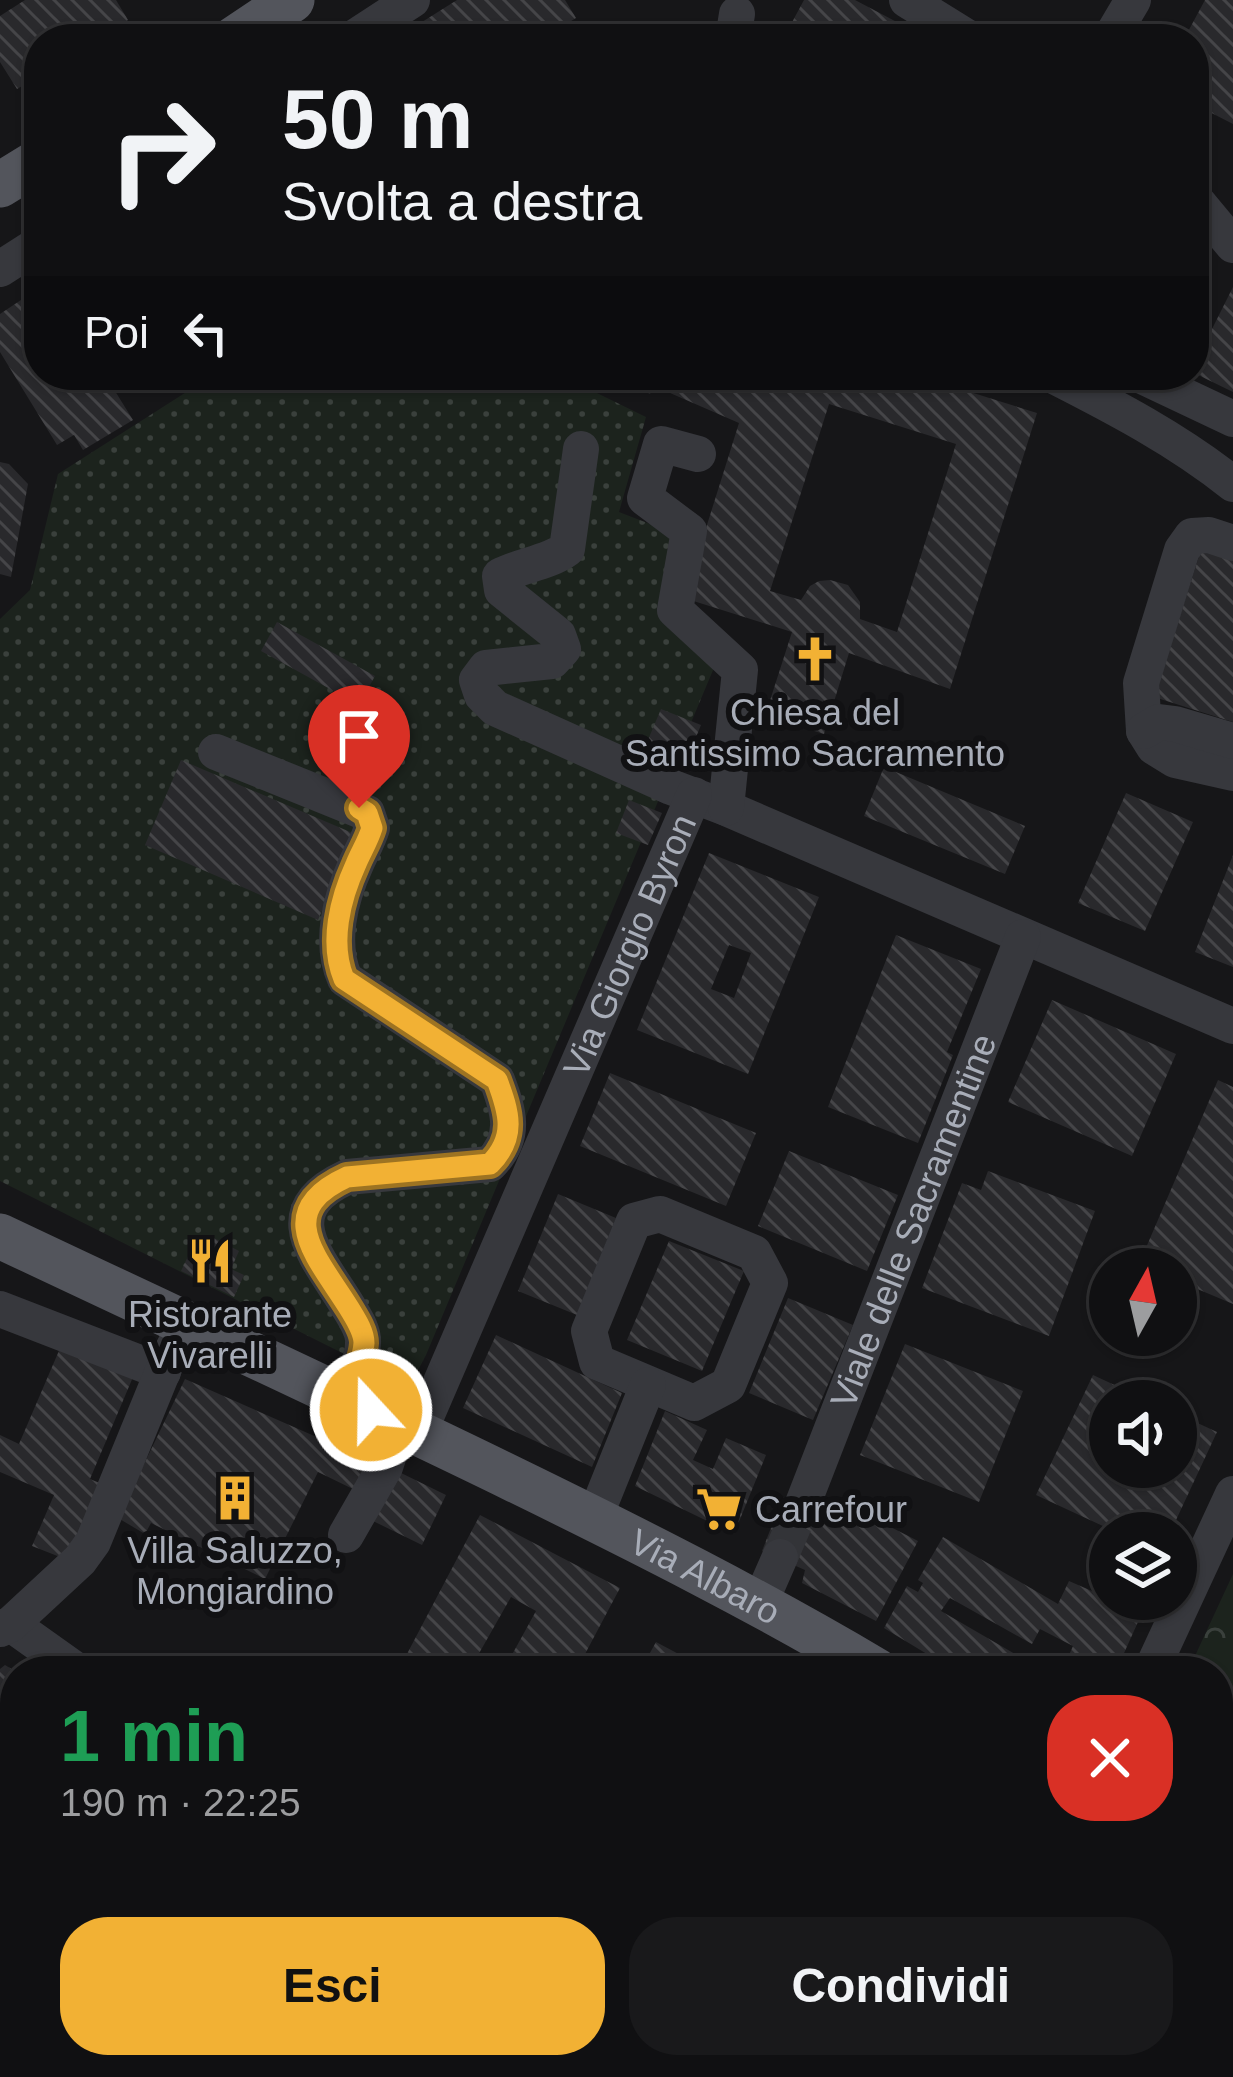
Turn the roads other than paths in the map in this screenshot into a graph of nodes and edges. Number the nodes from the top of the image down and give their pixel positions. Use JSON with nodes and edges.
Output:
{"nodes":[{"id":1,"x":292,"y":0,"type":"edge"},
{"id":2,"x":412,"y":0,"type":"edge"},
{"id":3,"x":907,"y":0,"type":"edge"},
{"id":4,"x":256,"y":24,"type":"edge"},
{"id":5,"x":375,"y":24,"type":"edge"},
{"id":6,"x":946,"y":24,"type":"edge"},
{"id":7,"x":1209,"y":216,"type":"edge"},
{"id":8,"x":1233,"y":244,"type":"edge"},
{"id":9,"x":1081,"y":390,"type":"edge"},
{"id":10,"x":1172,"y":390,"type":"edge"},
{"id":11,"x":1233,"y":419,"type":"edge"},
{"id":12,"x":580,"y":449,"type":"dead end"},
{"id":13,"x":698,"y":454,"type":"dead end"},
{"id":14,"x":1233,"y":484,"type":"edge"},
{"id":15,"x":1233,"y":543,"type":"edge"},
{"id":16,"x":1144,"y":731,"type":"junction"},
{"id":17,"x":1233,"y":741,"type":"edge"},
{"id":18,"x":216,"y":752,"type":"dead end"},
{"id":19,"x":1233,"y":773,"type":"edge"},
{"id":20,"x":710,"y":802,"type":"junction"},
{"id":21,"x":1022,"y":937,"type":"junction"},
{"id":22,"x":1233,"y":1026,"type":"edge"},
{"id":23,"x":0,"y":1236,"type":"edge"},
{"id":24,"x":0,"y":1309,"type":"edge"},
{"id":25,"x":186,"y":1324,"type":"junction"},
{"id":26,"x":163,"y":1372,"type":"junction"},
{"id":27,"x":648,"y":1385,"type":"junction"},
{"id":28,"x":343,"y":1396,"type":"junction"},
{"id":29,"x":409,"y":1428,"type":"junction"},
{"id":30,"x":1233,"y":1494,"type":"edge"},
{"id":31,"x":802,"y":1506,"type":"tunnel mouth"},
{"id":32,"x":594,"y":1519,"type":"junction"},
{"id":33,"x":346,"y":1534,"type":"dead end"},
{"id":34,"x":780,"y":1557,"type":"tunnel mouth"},
{"id":35,"x":759,"y":1605,"type":"junction"},
{"id":36,"x":5,"y":1627,"type":"edge"},
{"id":37,"x":52,"y":1656,"type":"edge"},
{"id":38,"x":826,"y":1656,"type":"edge"},
{"id":39,"x":1158,"y":1656,"type":"edge"}],
"edges":[{"from":1,"to":4,"type":"main road"},
{"from":2,"to":5,"type":"street"},
{"from":3,"to":6,"type":"street"},
{"from":7,"to":8,"type":"street"},
{"from":9,"to":14,"type":"street"},
{"from":10,"to":11,"type":"street"},
{"from":12,"to":20,"type":"street"},
{"from":13,"to":20,"type":"street"},
{"from":15,"to":16,"type":"street"},
{"from":16,"to":17,"type":"street"},
{"from":16,"to":19,"type":"street"},
{"from":18,"to":28,"type":"street"},
{"from":20,"to":21,"type":"street","name":"Via Giorgio Byron"},
{"from":20,"to":29,"type":"street","name":"Via Giorgio Byron"},
{"from":21,"to":22,"type":"street","name":"Via Giorgio Byron"},
{"from":21,"to":31,"type":"street","name":"Viale delle Sacramentine"},
{"from":23,"to":25,"type":"main road","name":"Via Albaro"},
{"from":24,"to":26,"type":"street"},
{"from":25,"to":26,"type":"street"},
{"from":25,"to":28,"type":"main road","name":"Via Albaro"},
{"from":26,"to":36,"type":"street"},
{"from":27,"to":27,"type":"street"},
{"from":27,"to":32,"type":"street","name":"Via Albaro"},
{"from":28,"to":29,"type":"main road","name":"Via Albaro"},
{"from":29,"to":32,"type":"main road","name":"Via Albaro"},
{"from":29,"to":33,"type":"street","name":"Via Giorgio Byron"},
{"from":30,"to":39,"type":"street"},
{"from":32,"to":35,"type":"main road","name":"Via Albaro"},
{"from":34,"to":35,"type":"street"},
{"from":35,"to":38,"type":"main road","name":"Via Albaro"},
{"from":36,"to":37,"type":"street"}]}
